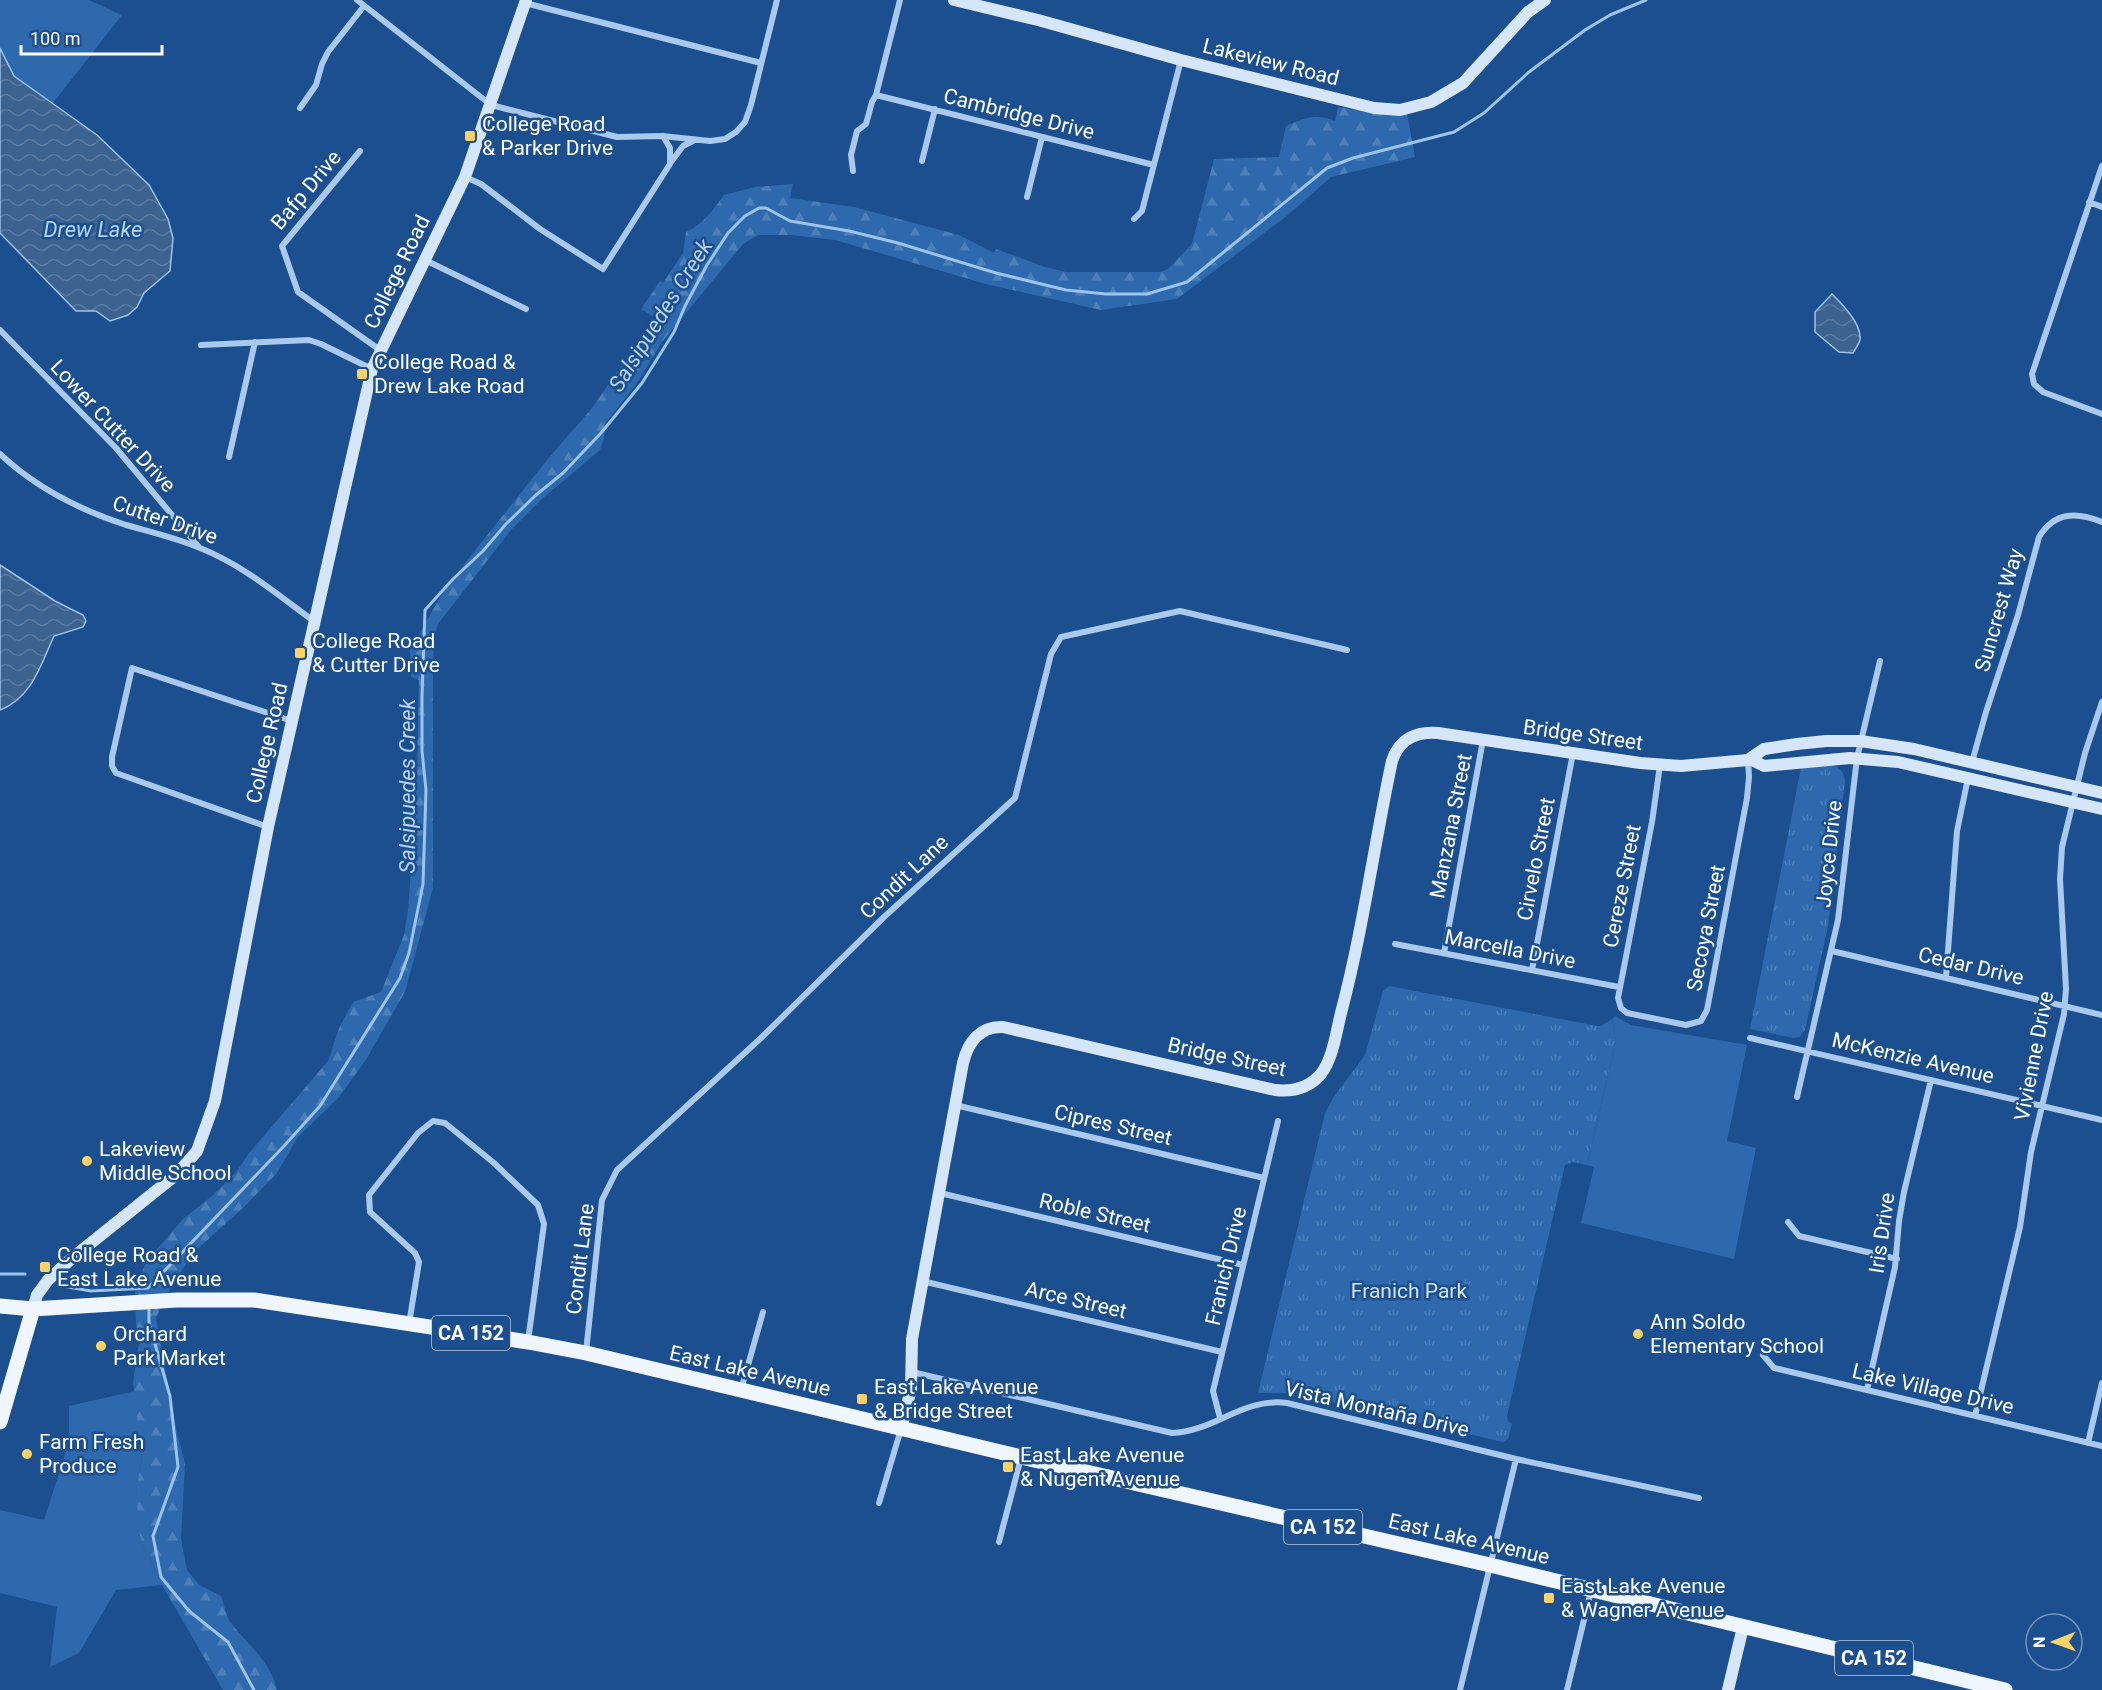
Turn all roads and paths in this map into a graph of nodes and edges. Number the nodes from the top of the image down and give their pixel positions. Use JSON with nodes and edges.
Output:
{"nodes":[{"id":1,"x":357,"y":0,"type":"edge"},
{"id":2,"x":777,"y":0,"type":"edge"},
{"id":3,"x":900,"y":0,"type":"edge"},
{"id":4,"x":954,"y":0,"type":"edge"},
{"id":5,"x":1545,"y":0,"type":"edge"},
{"id":6,"x":525,"y":2,"type":"edge"},
{"id":7,"x":364,"y":6,"type":"junction"},
{"id":8,"x":1181,"y":60,"type":"junction"},
{"id":9,"x":761,"y":63,"type":"junction"},
{"id":10,"x":876,"y":95,"type":"junction"},
{"id":11,"x":490,"y":105,"type":"junction"},
{"id":12,"x":300,"y":108,"type":"dead end"},
{"id":13,"x":935,"y":110,"type":"junction"},
{"id":14,"x":662,"y":136,"type":"junction"},
{"id":15,"x":1042,"y":137,"type":"junction"},
{"id":16,"x":694,"y":140,"type":"junction"},
{"id":17,"x":360,"y":151,"type":"dead end"},
{"id":18,"x":922,"y":161,"type":"dead end"},
{"id":19,"x":1154,"y":165,"type":"junction"},
{"id":20,"x":2102,"y":166,"type":"edge"},
{"id":21,"x":666,"y":171,"type":"junction"},
{"id":22,"x":853,"y":171,"type":"dead end"},
{"id":23,"x":465,"y":177,"type":"junction"},
{"id":24,"x":1027,"y":197,"type":"dead end"},
{"id":25,"x":2090,"y":202,"type":"junction"},
{"id":26,"x":2102,"y":207,"type":"edge"},
{"id":27,"x":1134,"y":219,"type":"dead end"},
{"id":28,"x":424,"y":260,"type":"junction"},
{"id":29,"x":526,"y":309,"type":"dead end"},
{"id":30,"x":0,"y":330,"type":"edge"},
{"id":31,"x":255,"y":342,"type":"junction"},
{"id":32,"x":201,"y":345,"type":"dead end"},
{"id":33,"x":380,"y":351,"type":"junction"},
{"id":34,"x":372,"y":369,"type":"junction"},
{"id":35,"x":2102,"y":414,"type":"edge"},
{"id":36,"x":0,"y":454,"type":"edge"},
{"id":37,"x":229,"y":457,"type":"dead end"},
{"id":38,"x":2102,"y":522,"type":"edge"},
{"id":39,"x":198,"y":547,"type":"junction"},
{"id":40,"x":315,"y":623,"type":"junction"},
{"id":41,"x":1347,"y":650,"type":"dead end"},
{"id":42,"x":1880,"y":660,"type":"dead end"},
{"id":43,"x":2102,"y":702,"type":"edge"},
{"id":44,"x":292,"y":721,"type":"junction"},
{"id":45,"x":1483,"y":740,"type":"junction"},
{"id":46,"x":1860,"y":741,"type":"junction"},
{"id":47,"x":1573,"y":753,"type":"junction"},
{"id":48,"x":1857,"y":758,"type":"junction"},
{"id":49,"x":1749,"y":760,"type":"junction"},
{"id":50,"x":1972,"y":762,"type":"junction"},
{"id":51,"x":1660,"y":765,"type":"junction"},
{"id":52,"x":1968,"y":777,"type":"junction"},
{"id":53,"x":2076,"y":787,"type":"junction"},
{"id":54,"x":2102,"y":793,"type":"edge"},
{"id":55,"x":2072,"y":802,"type":"junction"},
{"id":56,"x":2102,"y":809,"type":"edge"},
{"id":57,"x":268,"y":827,"type":"junction"},
{"id":58,"x":1395,"y":944,"type":"dead end"},
{"id":59,"x":1832,"y":951,"type":"junction"},
{"id":60,"x":1444,"y":953,"type":"junction"},
{"id":61,"x":1532,"y":970,"type":"junction"},
{"id":62,"x":1946,"y":977,"type":"junction"},
{"id":63,"x":1619,"y":987,"type":"junction"},
{"id":64,"x":2066,"y":1006,"type":"junction"},
{"id":65,"x":1623,"y":1011,"type":"joint"},
{"id":66,"x":2102,"y":1015,"type":"edge"},
{"id":67,"x":1750,"y":1038,"type":"dead end"},
{"id":68,"x":1808,"y":1050,"type":"junction"},
{"id":69,"x":1931,"y":1080,"type":"junction"},
{"id":70,"x":1797,"y":1097,"type":"dead end"},
{"id":71,"x":955,"y":1105,"type":"junction"},
{"id":72,"x":2042,"y":1106,"type":"junction"},
{"id":73,"x":2102,"y":1120,"type":"edge"},
{"id":74,"x":1278,"y":1121,"type":"dead end"},
{"id":75,"x":1264,"y":1178,"type":"junction"},
{"id":76,"x":939,"y":1193,"type":"junction"},
{"id":77,"x":1788,"y":1222,"type":"dead end"},
{"id":78,"x":1897,"y":1259,"type":"junction"},
{"id":79,"x":1243,"y":1265,"type":"junction"},
{"id":80,"x":922,"y":1281,"type":"junction"},
{"id":81,"x":0,"y":1306,"type":"edge"},
{"id":82,"x":33,"y":1309,"type":"junction"},
{"id":83,"x":763,"y":1312,"type":"dead end"},
{"id":84,"x":409,"y":1324,"type":"junction"},
{"id":85,"x":528,"y":1342,"type":"junction"},
{"id":86,"x":1222,"y":1352,"type":"junction"},
{"id":87,"x":586,"y":1353,"type":"junction"},
{"id":88,"x":1763,"y":1355,"type":"dead end"},
{"id":89,"x":912,"y":1372,"type":"junction"},
{"id":90,"x":2102,"y":1383,"type":"edge"},
{"id":91,"x":1867,"y":1390,"type":"junction"},
{"id":92,"x":741,"y":1391,"type":"junction"},
{"id":93,"x":1975,"y":1416,"type":"junction"},
{"id":94,"x":1220,"y":1418,"type":"junction"},
{"id":95,"x":0,"y":1422,"type":"edge"},
{"id":96,"x":901,"y":1429,"type":"junction"},
{"id":97,"x":2088,"y":1443,"type":"junction"},
{"id":98,"x":2102,"y":1446,"type":"edge"},
{"id":99,"x":1021,"y":1457,"type":"junction"},
{"id":100,"x":1516,"y":1459,"type":"junction"},
{"id":101,"x":1699,"y":1498,"type":"dead end"},
{"id":102,"x":879,"y":1503,"type":"dead end"},
{"id":103,"x":999,"y":1542,"type":"dead end"},
{"id":104,"x":1490,"y":1565,"type":"junction"},
{"id":105,"x":1591,"y":1590,"type":"junction"},
{"id":106,"x":1743,"y":1627,"type":"junction"},
{"id":107,"x":2000,"y":1689,"type":"edge"},
{"id":108,"x":1460,"y":1690,"type":"edge"},
{"id":109,"x":1567,"y":1690,"type":"edge"},
{"id":110,"x":1728,"y":1690,"type":"edge"}],
"edges":[{"from":1,"to":7,"type":"street"},
{"from":2,"to":9,"type":"street"},
{"from":3,"to":10,"type":"street"},
{"from":4,"to":8,"type":"street","name":"Lakeview Road"},
{"from":5,"to":8,"type":"street","name":"Lakeview Road"},
{"from":6,"to":9,"type":"street"},
{"from":6,"to":11,"type":"street","name":"College Road"},
{"from":7,"to":11,"type":"street"},
{"from":7,"to":12,"type":"street"},
{"from":8,"to":19,"type":"street"},
{"from":9,"to":16,"type":"street"},
{"from":10,"to":13,"type":"street","name":"Cambridge Drive"},
{"from":10,"to":22,"type":"street"},
{"from":11,"to":14,"type":"street"},
{"from":11,"to":23,"type":"street","name":"College Road"},
{"from":13,"to":15,"type":"street","name":"Cambridge Drive"},
{"from":13,"to":18,"type":"street"},
{"from":14,"to":16,"type":"street"},
{"from":14,"to":21,"type":"street"},
{"from":15,"to":19,"type":"street","name":"Cambridge Drive"},
{"from":15,"to":24,"type":"street"},
{"from":16,"to":21,"type":"street"},
{"from":17,"to":33,"type":"street","name":"Bafp Drive"},
{"from":19,"to":27,"type":"street"},
{"from":20,"to":25,"type":"street"},
{"from":21,"to":23,"type":"street"},
{"from":23,"to":28,"type":"street","name":"College Road"},
{"from":25,"to":26,"type":"street"},
{"from":25,"to":35,"type":"street"},
{"from":28,"to":29,"type":"street"},
{"from":28,"to":33,"type":"street","name":"College Road"},
{"from":30,"to":39,"type":"street","name":"Lower Cutter Drive"},
{"from":31,"to":32,"type":"street"},
{"from":31,"to":34,"type":"street"},
{"from":31,"to":37,"type":"street"},
{"from":33,"to":34,"type":"street","name":"College Road"},
{"from":34,"to":40,"type":"street","name":"College Road"},
{"from":36,"to":39,"type":"street","name":"Cutter Drive"},
{"from":38,"to":50,"type":"street","name":"Suncrest Way"},
{"from":39,"to":40,"type":"street","name":"Cutter Drive"},
{"from":40,"to":44,"type":"street","name":"College Road"},
{"from":41,"to":87,"type":"street","name":"Condit Lane"},
{"from":42,"to":46,"type":"street","name":"Joyce Drive"},
{"from":43,"to":53,"type":"street","name":"Vivienne Drive"},
{"from":44,"to":57,"type":"street","name":"College Road"},
{"from":44,"to":57,"type":"street"},
{"from":45,"to":47,"type":"street","name":"Bridge Street"},
{"from":45,"to":60,"type":"street","name":"Manzana Street"},
{"from":45,"to":71,"type":"street","name":"Bridge Street"},
{"from":46,"to":48,"type":"street","name":"Joyce Drive"},
{"from":46,"to":49,"type":"street","name":"Bridge Street"},
{"from":46,"to":50,"type":"street","name":"Bridge Street"},
{"from":47,"to":51,"type":"street","name":"Bridge Street"},
{"from":47,"to":61,"type":"street","name":"Cirvelo Street"},
{"from":48,"to":49,"type":"street","name":"Bridge Street"},
{"from":48,"to":52,"type":"street","name":"Bridge Street"},
{"from":48,"to":59,"type":"street","name":"Joyce Drive"},
{"from":49,"to":51,"type":"street","name":"Bridge Street"},
{"from":49,"to":65,"type":"street","name":"Secoya Street"},
{"from":50,"to":53,"type":"street","name":"Bridge Street"},
{"from":51,"to":63,"type":"street","name":"Cereze Street"},
{"from":52,"to":55,"type":"street","name":"Bridge Street"},
{"from":52,"to":62,"type":"street"},
{"from":53,"to":54,"type":"street","name":"Bridge Street"},
{"from":53,"to":55,"type":"street","name":"Vivienne Drive"},
{"from":55,"to":56,"type":"street","name":"Bridge Street"},
{"from":55,"to":64,"type":"street","name":"Vivienne Drive"},
{"from":57,"to":82,"type":"street","name":"College Road"},
{"from":58,"to":60,"type":"street","name":"Marcella Drive"},
{"from":59,"to":62,"type":"street","name":"Cedar Drive"},
{"from":59,"to":68,"type":"street","name":"Joyce Drive"},
{"from":60,"to":61,"type":"street","name":"Marcella Drive"},
{"from":61,"to":63,"type":"street","name":"Marcella Drive"},
{"from":62,"to":64,"type":"street","name":"Cedar Drive"},
{"from":63,"to":65,"type":"street","name":"Cereze Street"},
{"from":64,"to":66,"type":"street","name":"Cedar Drive"},
{"from":64,"to":72,"type":"street","name":"Vivienne Drive"},
{"from":67,"to":68,"type":"street","name":"McKenzie Avenue"},
{"from":68,"to":69,"type":"street","name":"McKenzie Avenue"},
{"from":68,"to":70,"type":"street","name":"Joyce Drive"},
{"from":69,"to":72,"type":"street","name":"McKenzie Avenue"},
{"from":69,"to":78,"type":"street","name":"Iris Drive"},
{"from":71,"to":75,"type":"street","name":"Cipres Street"},
{"from":71,"to":76,"type":"street","name":"Bridge Street"},
{"from":72,"to":73,"type":"street","name":"McKenzie Avenue"},
{"from":72,"to":93,"type":"street","name":"Vivienne Drive"},
{"from":74,"to":75,"type":"street","name":"Franich Drive"},
{"from":75,"to":79,"type":"street","name":"Franich Drive"},
{"from":76,"to":79,"type":"street","name":"Roble Street"},
{"from":76,"to":80,"type":"street","name":"Bridge Street"},
{"from":77,"to":78,"type":"street"},
{"from":78,"to":91,"type":"street","name":"Iris Drive"},
{"from":79,"to":86,"type":"street","name":"Franich Drive"},
{"from":80,"to":86,"type":"street","name":"Arce Street"},
{"from":80,"to":89,"type":"street","name":"Bridge Street"},
{"from":81,"to":82,"type":"main road","name":"East Lake Avenue","number":"CA 152"},
{"from":82,"to":84,"type":"main road","name":"East Lake Avenue","number":"CA 152"},
{"from":82,"to":95,"type":"main road"},
{"from":83,"to":92,"type":"street"},
{"from":84,"to":85,"type":"main road","name":"East Lake Avenue","number":"CA 152"},
{"from":84,"to":85,"type":"street"},
{"from":85,"to":87,"type":"main road","name":"East Lake Avenue","number":"CA 152"},
{"from":86,"to":94,"type":"street","name":"Franich Drive"},
{"from":87,"to":92,"type":"main road","name":"East Lake Avenue","number":"CA 152"},
{"from":88,"to":91,"type":"street","name":"Lake Village Drive"},
{"from":89,"to":94,"type":"street","name":"Vista Montaña Drive"},
{"from":89,"to":96,"type":"street","name":"Bridge Street"},
{"from":90,"to":97,"type":"street"},
{"from":91,"to":93,"type":"street","name":"Lake Village Drive"},
{"from":92,"to":96,"type":"main road","name":"East Lake Avenue","number":"CA 152"},
{"from":93,"to":97,"type":"street","name":"Lake Village Drive"},
{"from":94,"to":100,"type":"street","name":"Vista Montaña Drive"},
{"from":96,"to":99,"type":"main road","name":"East Lake Avenue","number":"CA 152"},
{"from":96,"to":102,"type":"street"},
{"from":97,"to":98,"type":"street","name":"Lake Village Drive"},
{"from":99,"to":103,"type":"street"},
{"from":99,"to":104,"type":"main road","name":"East Lake Avenue","number":"CA 152"},
{"from":100,"to":101,"type":"street","name":"Vista Montaña Drive"},
{"from":100,"to":104,"type":"street"},
{"from":104,"to":105,"type":"main road","name":"East Lake Avenue","number":"CA 152"},
{"from":104,"to":108,"type":"street"},
{"from":105,"to":106,"type":"main road","name":"East Lake Avenue","number":"CA 152"},
{"from":105,"to":109,"type":"street"},
{"from":106,"to":107,"type":"main road","name":"East Lake Avenue","number":"CA 152"},
{"from":106,"to":110,"type":"street"}]}
